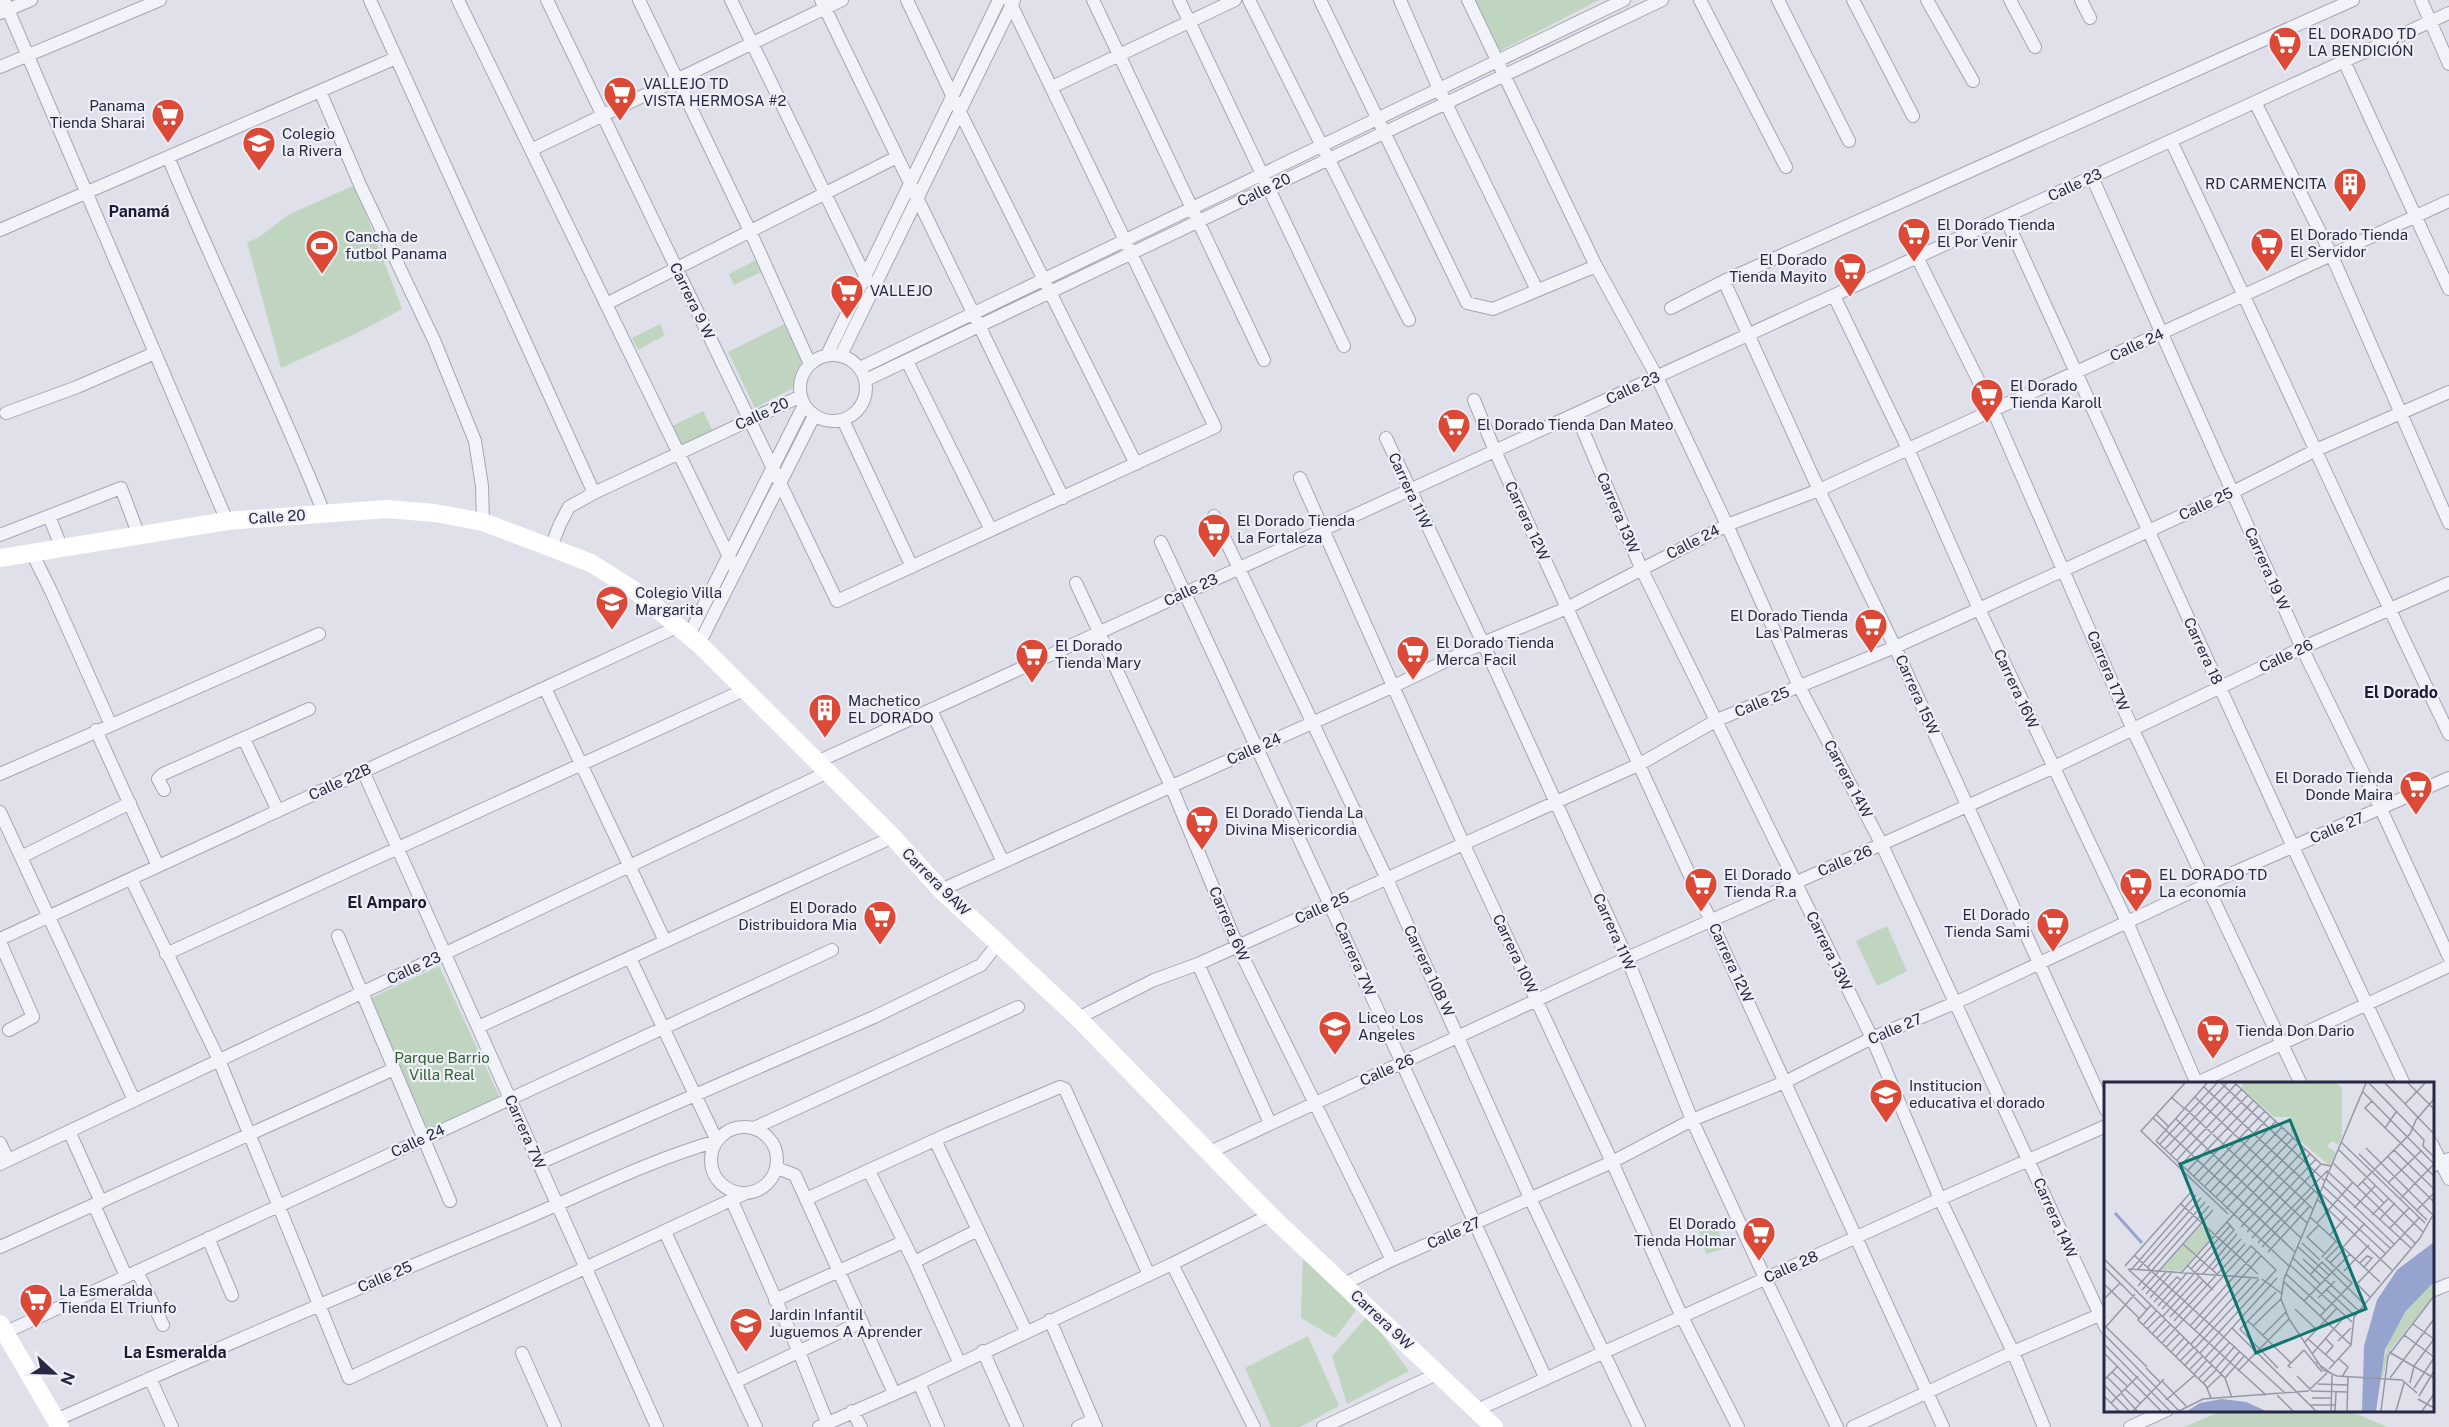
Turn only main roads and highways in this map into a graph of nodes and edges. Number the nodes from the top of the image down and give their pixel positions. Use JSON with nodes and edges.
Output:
{"nodes":[{"id":1,"x":0,"y":558,"type":"edge"},
{"id":2,"x":591,"y":564,"type":"joint"},
{"id":3,"x":1269,"y":1215,"type":"joint"},
{"id":4,"x":2,"y":1329,"type":"edge"},
{"id":5,"x":58,"y":1424,"type":"edge"},
{"id":6,"x":1494,"y":1427,"type":"edge"}],
"edges":[{"from":1,"to":2,"type":"main road","name":"Calle 20"},
{"from":2,"to":3,"type":"main road","name":"Carrera 9AW"},
{"from":3,"to":6,"type":"main road","name":"Carrera 9W"},
{"from":4,"to":5,"type":"main road"}]}
